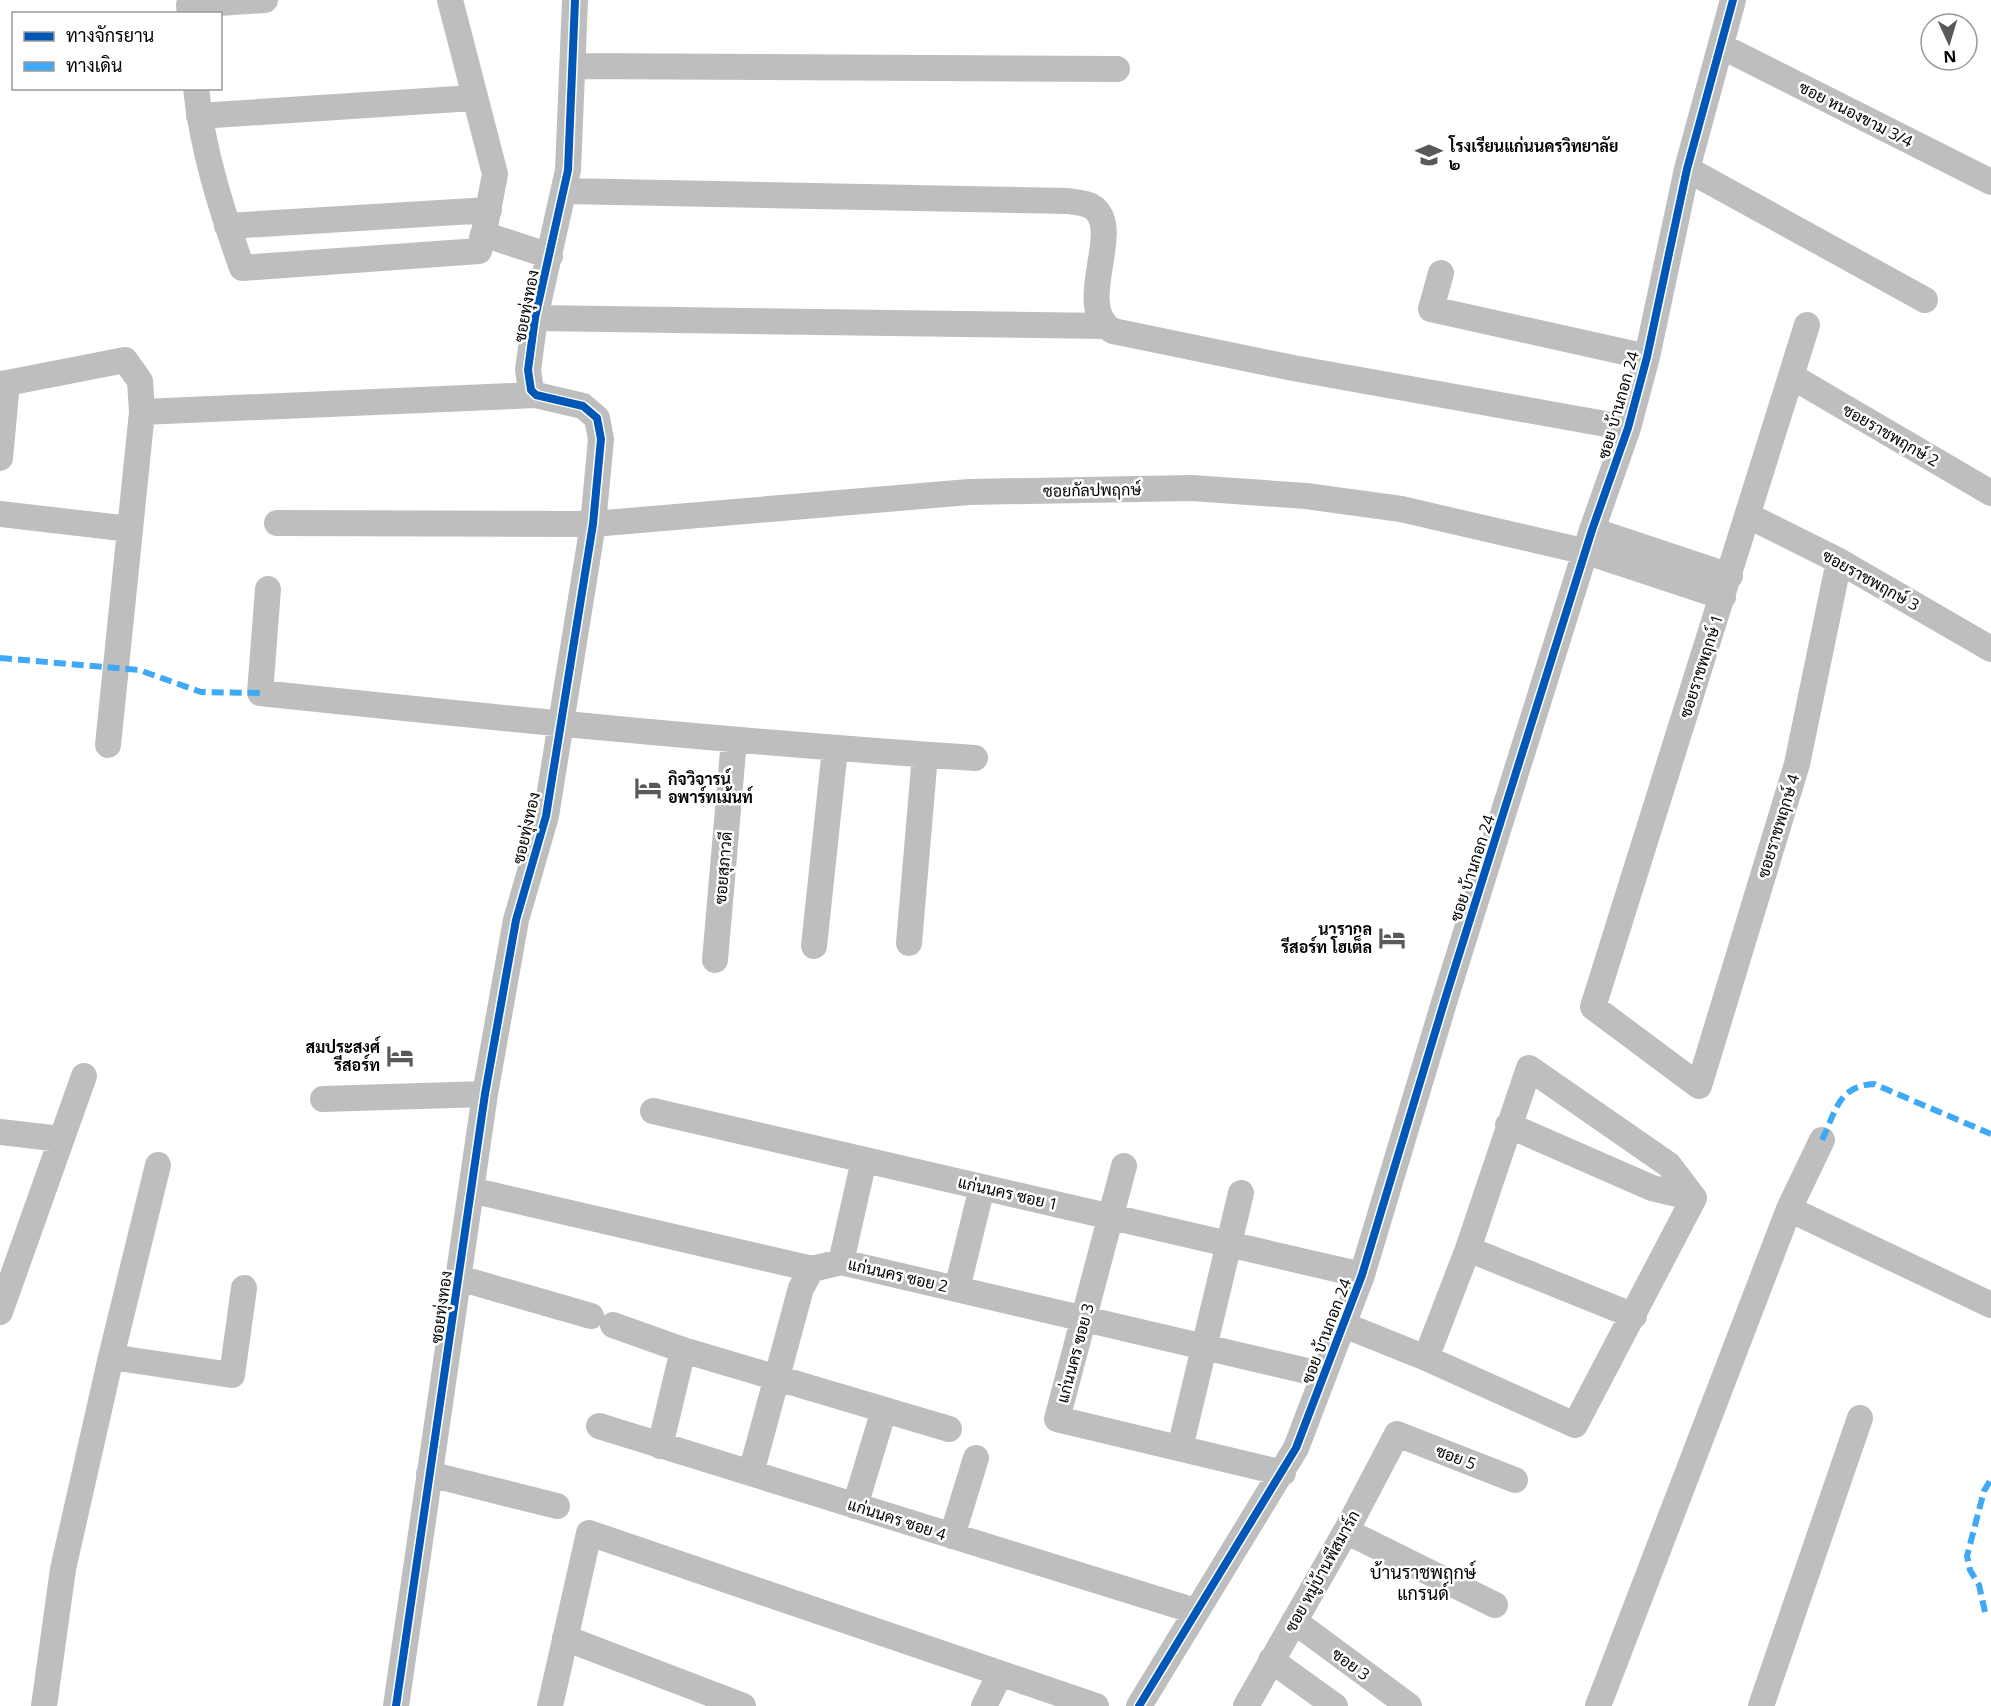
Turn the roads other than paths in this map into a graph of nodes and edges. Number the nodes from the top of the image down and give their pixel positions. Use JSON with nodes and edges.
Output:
{"nodes":[{"id":1,"x":265,"y":0,"type":"edge"},
{"id":2,"x":450,"y":0,"type":"edge"},
{"id":3,"x":575,"y":0,"type":"edge"},
{"id":4,"x":1733,"y":0,"type":"edge"},
{"id":5,"x":190,"y":12,"type":"edge"},
{"id":6,"x":1721,"y":46,"type":"junction"},
{"id":7,"x":574,"y":66,"type":"junction"},
{"id":8,"x":1117,"y":69,"type":"dead end"},
{"id":9,"x":196,"y":90,"type":"edge"},
{"id":10,"x":473,"y":98,"type":"junction"},
{"id":11,"x":199,"y":116,"type":"junction"},
{"id":12,"x":1687,"y":169,"type":"junction"},
{"id":13,"x":1991,"y":182,"type":"edge"},
{"id":14,"x":565,"y":191,"type":"junction"},
{"id":15,"x":486,"y":222,"type":"junction"},
{"id":16,"x":227,"y":226,"type":"junction"},
{"id":17,"x":550,"y":256,"type":"junction"},
{"id":18,"x":1441,"y":273,"type":"dead end"},
{"id":19,"x":1925,"y":300,"type":"dead end"},
{"id":20,"x":535,"y":318,"type":"junction"},
{"id":21,"x":1104,"y":326,"type":"junction"},
{"id":22,"x":1807,"y":326,"type":"dead end"},
{"id":23,"x":1647,"y":357,"type":"junction"},
{"id":24,"x":1791,"y":376,"type":"junction"},
{"id":25,"x":3,"y":383,"type":"edge"},
{"id":26,"x":536,"y":395,"type":"junction"},
{"id":27,"x":142,"y":412,"type":"junction"},
{"id":28,"x":1628,"y":428,"type":"junction"},
{"id":29,"x":0,"y":458,"type":"edge"},
{"id":30,"x":1991,"y":493,"type":"edge"},
{"id":31,"x":0,"y":514,"type":"edge"},
{"id":32,"x":1749,"y":516,"type":"junction"},
{"id":33,"x":277,"y":523,"type":"dead end"},
{"id":34,"x":593,"y":524,"type":"junction"},
{"id":35,"x":130,"y":529,"type":"junction"},
{"id":36,"x":1590,"y":541,"type":"junction"},
{"id":37,"x":1839,"y":561,"type":"junction"},
{"id":38,"x":1726,"y":586,"type":"junction"},
{"id":39,"x":268,"y":589,"type":"dead end"},
{"id":40,"x":1991,"y":649,"type":"edge"},
{"id":41,"x":559,"y":724,"type":"junction"},
{"id":42,"x":734,"y":740,"type":"junction"},
{"id":43,"x":108,"y":745,"type":"dead end"},
{"id":44,"x":835,"y":749,"type":"junction"},
{"id":45,"x":925,"y":755,"type":"junction"},
{"id":46,"x":975,"y":758,"type":"dead end"},
{"id":47,"x":909,"y":943,"type":"dead end"},
{"id":48,"x":814,"y":946,"type":"dead end"},
{"id":49,"x":715,"y":960,"type":"dead end"},
{"id":50,"x":1593,"y":1007,"type":"joint"},
{"id":51,"x":84,"y":1076,"type":"dead end"},
{"id":52,"x":485,"y":1094,"type":"junction"},
{"id":53,"x":323,"y":1099,"type":"dead end"},
{"id":54,"x":653,"y":1111,"type":"dead end"},
{"id":55,"x":1508,"y":1125,"type":"junction"},
{"id":56,"x":0,"y":1132,"type":"edge"},
{"id":57,"x":61,"y":1139,"type":"junction"},
{"id":58,"x":1822,"y":1140,"type":"dead end"},
{"id":59,"x":864,"y":1160,"type":"junction"},
{"id":60,"x":158,"y":1165,"type":"dead end"},
{"id":61,"x":1124,"y":1166,"type":"dead end"},
{"id":62,"x":982,"y":1187,"type":"junction"},
{"id":63,"x":471,"y":1190,"type":"junction"},
{"id":64,"x":1241,"y":1193,"type":"dead end"},
{"id":65,"x":1694,"y":1198,"type":"junction"},
{"id":66,"x":1789,"y":1209,"type":"junction"},
{"id":67,"x":1111,"y":1216,"type":"junction"},
{"id":68,"x":1229,"y":1244,"type":"junction"},
{"id":69,"x":1468,"y":1249,"type":"junction"},
{"id":70,"x":841,"y":1262,"type":"junction"},
{"id":71,"x":812,"y":1269,"type":"junction"},
{"id":72,"x":1362,"y":1275,"type":"junction"},
{"id":73,"x":459,"y":1278,"type":"junction"},
{"id":74,"x":244,"y":1288,"type":"dead end"},
{"id":75,"x":957,"y":1289,"type":"junction"},
{"id":76,"x":1991,"y":1305,"type":"edge"},
{"id":77,"x":0,"y":1312,"type":"edge"},
{"id":78,"x":1634,"y":1316,"type":"junction"},
{"id":79,"x":1084,"y":1319,"type":"junction"},
{"id":80,"x":1344,"y":1325,"type":"junction"},
{"id":81,"x":1205,"y":1347,"type":"junction"},
{"id":82,"x":683,"y":1350,"type":"junction"},
{"id":83,"x":111,"y":1357,"type":"junction"},
{"id":84,"x":1426,"y":1358,"type":"junction"},
{"id":85,"x":1324,"y":1375,"type":"junction"},
{"id":86,"x":775,"y":1378,"type":"junction"},
{"id":87,"x":884,"y":1410,"type":"junction"},
{"id":88,"x":1860,"y":1418,"type":"dead end"},
{"id":89,"x":599,"y":1426,"type":"dead end"},
{"id":90,"x":949,"y":1429,"type":"dead end"},
{"id":91,"x":1397,"y":1434,"type":"joint"},
{"id":92,"x":660,"y":1446,"type":"junction"},
{"id":93,"x":1180,"y":1448,"type":"junction"},
{"id":94,"x":976,"y":1458,"type":"dead end"},
{"id":95,"x":751,"y":1473,"type":"junction"},
{"id":96,"x":1283,"y":1473,"type":"junction"},
{"id":97,"x":429,"y":1474,"type":"junction"},
{"id":98,"x":1515,"y":1480,"type":"dead end"},
{"id":99,"x":557,"y":1506,"type":"dead end"},
{"id":100,"x":855,"y":1506,"type":"junction"},
{"id":101,"x":1346,"y":1531,"type":"junction"},
{"id":102,"x":952,"y":1536,"type":"junction"},
{"id":103,"x":1495,"y":1605,"type":"dead end"},
{"id":104,"x":1195,"y":1611,"type":"junction"},
{"id":105,"x":1294,"y":1622,"type":"junction"},
{"id":106,"x":565,"y":1638,"type":"junction"},
{"id":107,"x":1271,"y":1660,"type":"junction"},
{"id":108,"x":1000,"y":1674,"type":"junction"},
{"id":109,"x":44,"y":1706,"type":"edge"},
{"id":110,"x":396,"y":1706,"type":"edge"},
{"id":111,"x":550,"y":1706,"type":"edge"},
{"id":112,"x":743,"y":1706,"type":"edge"},
{"id":113,"x":984,"y":1706,"type":"edge"},
{"id":114,"x":1096,"y":1706,"type":"edge"},
{"id":115,"x":1139,"y":1706,"type":"edge"},
{"id":116,"x":1246,"y":1706,"type":"edge"},
{"id":117,"x":1335,"y":1706,"type":"edge"},
{"id":118,"x":1409,"y":1706,"type":"edge"},
{"id":119,"x":1598,"y":1706,"type":"edge"},
{"id":120,"x":1761,"y":1706,"type":"edge"}],
"edges":[{"from":1,"to":5,"type":"street"},
{"from":2,"to":10,"type":"street"},
{"from":3,"to":7,"type":"street","name":"ซอยทุ่งทอง"},
{"from":4,"to":6,"type":"street","name":"ซอย บ้านกอก 24"},
{"from":6,"to":12,"type":"street","name":"ซอย บ้านกอก 24"},
{"from":6,"to":13,"type":"street","name":"ซอย หนองขาม 3/4"},
{"from":7,"to":8,"type":"street"},
{"from":7,"to":14,"type":"street","name":"ซอยทุ่งทอง"},
{"from":9,"to":11,"type":"street"},
{"from":10,"to":11,"type":"street"},
{"from":10,"to":15,"type":"street"},
{"from":11,"to":16,"type":"street"},
{"from":12,"to":19,"type":"street"},
{"from":12,"to":23,"type":"street","name":"ซอย บ้านกอก 24"},
{"from":14,"to":17,"type":"street","name":"ซอยทุ่งทอง"},
{"from":14,"to":21,"type":"street"},
{"from":15,"to":16,"type":"street"},
{"from":15,"to":16,"type":"street"},
{"from":15,"to":17,"type":"street"},
{"from":17,"to":20,"type":"street","name":"ซอยทุ่งทอง"},
{"from":18,"to":23,"type":"street"},
{"from":20,"to":21,"type":"street"},
{"from":20,"to":26,"type":"street","name":"ซอยทุ่งทอง"},
{"from":21,"to":28,"type":"street"},
{"from":22,"to":24,"type":"street","name":"ซอยราชพฤกษ์ 1"},
{"from":23,"to":28,"type":"street","name":"ซอย บ้านกอก 24"},
{"from":24,"to":30,"type":"street","name":"ซอยราชพฤกษ์ 2"},
{"from":24,"to":32,"type":"street","name":"ซอยราชพฤกษ์ 1"},
{"from":25,"to":27,"type":"street"},
{"from":25,"to":29,"type":"street"},
{"from":26,"to":27,"type":"street"},
{"from":26,"to":34,"type":"street","name":"ซอยทุ่งทอง"},
{"from":27,"to":35,"type":"street"},
{"from":28,"to":36,"type":"street","name":"ซอย บ้านกอก 24"},
{"from":31,"to":35,"type":"street"},
{"from":32,"to":37,"type":"street","name":"ซอยราชพฤกษ์ 3"},
{"from":32,"to":38,"type":"street","name":"ซอยราชพฤกษ์ 1"},
{"from":33,"to":34,"type":"street","name":"ซอยกัลปพฤกษ์"},
{"from":34,"to":36,"type":"street","name":"ซอยกัลปพฤกษ์"},
{"from":34,"to":41,"type":"street","name":"ซอยทุ่งทอง"},
{"from":35,"to":43,"type":"street"},
{"from":36,"to":38,"type":"street","name":"ซอยกัลปพฤกษ์"},
{"from":36,"to":72,"type":"street","name":"ซอย บ้านกอก 24"},
{"from":37,"to":40,"type":"street","name":"ซอยราชพฤกษ์ 3"},
{"from":37,"to":50,"type":"street","name":"ซอยราชพฤกษ์ 4"},
{"from":38,"to":50,"type":"street","name":"ซอยราชพฤกษ์ 1"},
{"from":39,"to":41,"type":"street"},
{"from":41,"to":42,"type":"street"},
{"from":41,"to":52,"type":"street","name":"ซอยทุ่งทอง"},
{"from":42,"to":44,"type":"street"},
{"from":42,"to":49,"type":"street","name":"ซอยสุภาวดี"},
{"from":44,"to":45,"type":"street"},
{"from":44,"to":48,"type":"street"},
{"from":45,"to":46,"type":"street"},
{"from":45,"to":47,"type":"street"},
{"from":51,"to":57,"type":"street"},
{"from":52,"to":53,"type":"street"},
{"from":52,"to":63,"type":"street","name":"ซอยทุ่งทอง"},
{"from":54,"to":59,"type":"street","name":"แก่นนคร ซอย 1"},
{"from":55,"to":65,"type":"street"},
{"from":55,"to":65,"type":"street"},
{"from":55,"to":69,"type":"street"},
{"from":56,"to":57,"type":"street"},
{"from":57,"to":77,"type":"street"},
{"from":58,"to":66,"type":"street"},
{"from":59,"to":62,"type":"street","name":"แก่นนคร ซอย 1"},
{"from":59,"to":70,"type":"street"},
{"from":60,"to":83,"type":"street"},
{"from":61,"to":67,"type":"street","name":"แก่นนคร ซอย 3"},
{"from":62,"to":67,"type":"street","name":"แก่นนคร ซอย 1"},
{"from":62,"to":75,"type":"street"},
{"from":63,"to":71,"type":"street","name":"แก่นนคร ซอย 2"},
{"from":63,"to":73,"type":"street","name":"ซอยทุ่งทอง"},
{"from":64,"to":68,"type":"street"},
{"from":65,"to":78,"type":"street"},
{"from":66,"to":76,"type":"street"},
{"from":66,"to":119,"type":"street"},
{"from":67,"to":68,"type":"street","name":"แก่นนคร ซอย 1"},
{"from":67,"to":79,"type":"street","name":"แก่นนคร ซอย 3"},
{"from":68,"to":72,"type":"street","name":"แก่นนคร ซอย 1"},
{"from":68,"to":81,"type":"street"},
{"from":69,"to":78,"type":"street"},
{"from":69,"to":84,"type":"street"},
{"from":70,"to":71,"type":"street","name":"แก่นนคร ซอย 2"},
{"from":70,"to":75,"type":"street","name":"แก่นนคร ซอย 2"},
{"from":71,"to":86,"type":"street"},
{"from":72,"to":80,"type":"street","name":"ซอย บ้านกอก 24"},
{"from":73,"to":82,"type":"street"},
{"from":73,"to":97,"type":"street","name":"ซอยทุ่งทอง"},
{"from":74,"to":83,"type":"street"},
{"from":75,"to":79,"type":"street","name":"แก่นนคร ซอย 2"},
{"from":78,"to":84,"type":"street"},
{"from":79,"to":81,"type":"street","name":"แก่นนคร ซอย 2"},
{"from":79,"to":93,"type":"street","name":"แก่นนคร ซอย 3"},
{"from":80,"to":84,"type":"street"},
{"from":80,"to":85,"type":"street","name":"ซอย บ้านกอก 24"},
{"from":81,"to":85,"type":"street","name":"แก่นนคร ซอย 2"},
{"from":81,"to":93,"type":"street"},
{"from":82,"to":86,"type":"street"},
{"from":82,"to":92,"type":"street"},
{"from":83,"to":109,"type":"street"},
{"from":85,"to":96,"type":"street","name":"ซอย บ้านกอก 24"},
{"from":86,"to":87,"type":"street"},
{"from":86,"to":95,"type":"street"},
{"from":87,"to":90,"type":"street"},
{"from":87,"to":100,"type":"street"},
{"from":88,"to":120,"type":"street"},
{"from":89,"to":92,"type":"street","name":"แก่นนคร ซอย 4"},
{"from":91,"to":98,"type":"street","name":"ซอย 5"},
{"from":91,"to":101,"type":"street","name":"ซอย หมู่บ้านพีสมาร์ก"},
{"from":92,"to":95,"type":"street","name":"แก่นนคร ซอย 4"},
{"from":93,"to":96,"type":"street","name":"แก่นนคร ซอย 3"},
{"from":94,"to":102,"type":"street"},
{"from":95,"to":100,"type":"street","name":"แก่นนคร ซอย 4"},
{"from":96,"to":104,"type":"street","name":"ซอย บ้านกอก 24"},
{"from":97,"to":99,"type":"street"},
{"from":97,"to":110,"type":"street","name":"ซอยทุ่งทอง"},
{"from":100,"to":102,"type":"street","name":"แก่นนคร ซอย 4"},
{"from":101,"to":103,"type":"street"},
{"from":101,"to":105,"type":"street","name":"ซอย หมู่บ้านพีสมาร์ก"},
{"from":102,"to":104,"type":"street","name":"แก่นนคร ซอย 4"},
{"from":104,"to":115,"type":"street","name":"ซอย บ้านกอก 24"},
{"from":105,"to":107,"type":"street","name":"ซอย หมู่บ้านพีสมาร์ก"},
{"from":105,"to":118,"type":"street","name":"ซอย 3"},
{"from":106,"to":108,"type":"street"},
{"from":106,"to":111,"type":"street"},
{"from":106,"to":112,"type":"street"},
{"from":107,"to":116,"type":"street","name":"ซอย หมู่บ้านพีสมาร์ก"},
{"from":107,"to":117,"type":"street"},
{"from":108,"to":113,"type":"street"},
{"from":108,"to":114,"type":"street"}]}
